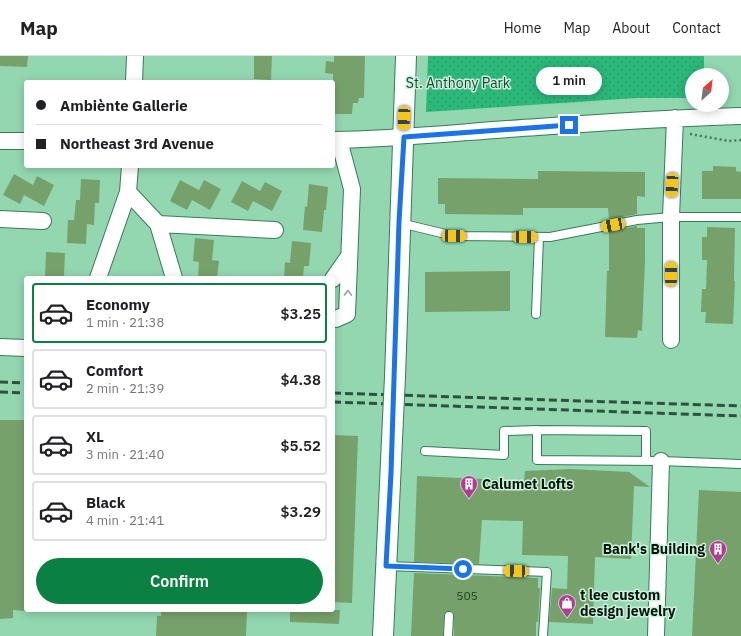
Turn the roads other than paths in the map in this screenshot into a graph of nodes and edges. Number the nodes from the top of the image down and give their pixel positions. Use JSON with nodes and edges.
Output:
{"nodes":[{"id":1,"x":135,"y":56,"type":"edge"},
{"id":2,"x":406,"y":56,"type":"edge"},
{"id":3,"x":134,"y":80,"type":"edge"},
{"id":4,"x":741,"y":116,"type":"edge"},
{"id":5,"x":675,"y":118,"type":"junction"},
{"id":6,"x":404,"y":137,"type":"junction"},
{"id":7,"x":336,"y":140,"type":"edge"},
{"id":8,"x":0,"y":141,"type":"edge"},
{"id":9,"x":24,"y":141,"type":"edge"},
{"id":10,"x":130,"y":168,"type":"edge"},
{"id":11,"x":128,"y":192,"type":"junction"},
{"id":12,"x":671,"y":217,"type":"junction"},
{"id":13,"x":741,"y":217,"type":"edge"},
{"id":14,"x":0,"y":219,"type":"edge"},
{"id":15,"x":43,"y":221,"type":"dead end"},
{"id":16,"x":399,"y":222,"type":"junction"},
{"id":17,"x":158,"y":224,"type":"junction"},
{"id":18,"x":275,"y":230,"type":"dead end"},
{"id":19,"x":539,"y":237,"type":"junction"},
{"id":20,"x":349,"y":256,"type":"junction"},
{"id":21,"x":99,"y":276,"type":"edge"},
{"id":22,"x":170,"y":276,"type":"edge"},
{"id":23,"x":335,"y":276,"type":"edge"},
{"id":24,"x":536,"y":314,"type":"dead end"},
{"id":25,"x":335,"y":319,"type":"edge"},
{"id":26,"x":671,"y":340,"type":"dead end"},
{"id":27,"x":0,"y":347,"type":"edge"},
{"id":28,"x":24,"y":348,"type":"edge"},
{"id":29,"x":536,"y":430,"type":"junction"},
{"id":30,"x":425,"y":451,"type":"dead end"},
{"id":31,"x":653,"y":461,"type":"junction"},
{"id":32,"x":741,"y":464,"type":"edge"},
{"id":33,"x":386,"y":566,"type":"junction"},
{"id":34,"x":449,"y":616,"type":"dead end"},
{"id":35,"x":383,"y":636,"type":"edge"},
{"id":36,"x":448,"y":636,"type":"edge"},
{"id":37,"x":544,"y":636,"type":"edge"},
{"id":38,"x":656,"y":636,"type":"edge"}],
"edges":[{"from":1,"to":3,"type":"street"},
{"from":2,"to":6,"type":"street"},
{"from":4,"to":5,"type":"street"},
{"from":5,"to":6,"type":"street"},
{"from":5,"to":12,"type":"street"},
{"from":6,"to":7,"type":"street"},
{"from":6,"to":16,"type":"street"},
{"from":7,"to":20,"type":"street"},
{"from":8,"to":9,"type":"street"},
{"from":10,"to":11,"type":"street"},
{"from":11,"to":17,"type":"street"},
{"from":11,"to":21,"type":"street"},
{"from":12,"to":13,"type":"lane"},
{"from":12,"to":19,"type":"lane"},
{"from":12,"to":26,"type":"street"},
{"from":14,"to":15,"type":"street"},
{"from":16,"to":19,"type":"lane"},
{"from":16,"to":33,"type":"street","bridge":true},
{"from":17,"to":18,"type":"street"},
{"from":17,"to":22,"type":"street"},
{"from":19,"to":24,"type":"lane"},
{"from":20,"to":23,"type":"street"},
{"from":25,"to":20,"type":"street","one_way":true},
{"from":27,"to":28,"type":"street"},
{"from":29,"to":30,"type":"lane"},
{"from":29,"to":31,"type":"lane"},
{"from":29,"to":31,"type":"lane"},
{"from":31,"to":32,"type":"lane"},
{"from":31,"to":38,"type":"street"},
{"from":33,"to":35,"type":"street"},
{"from":33,"to":37,"type":"lane"},
{"from":34,"to":36,"type":"lane"}]}
